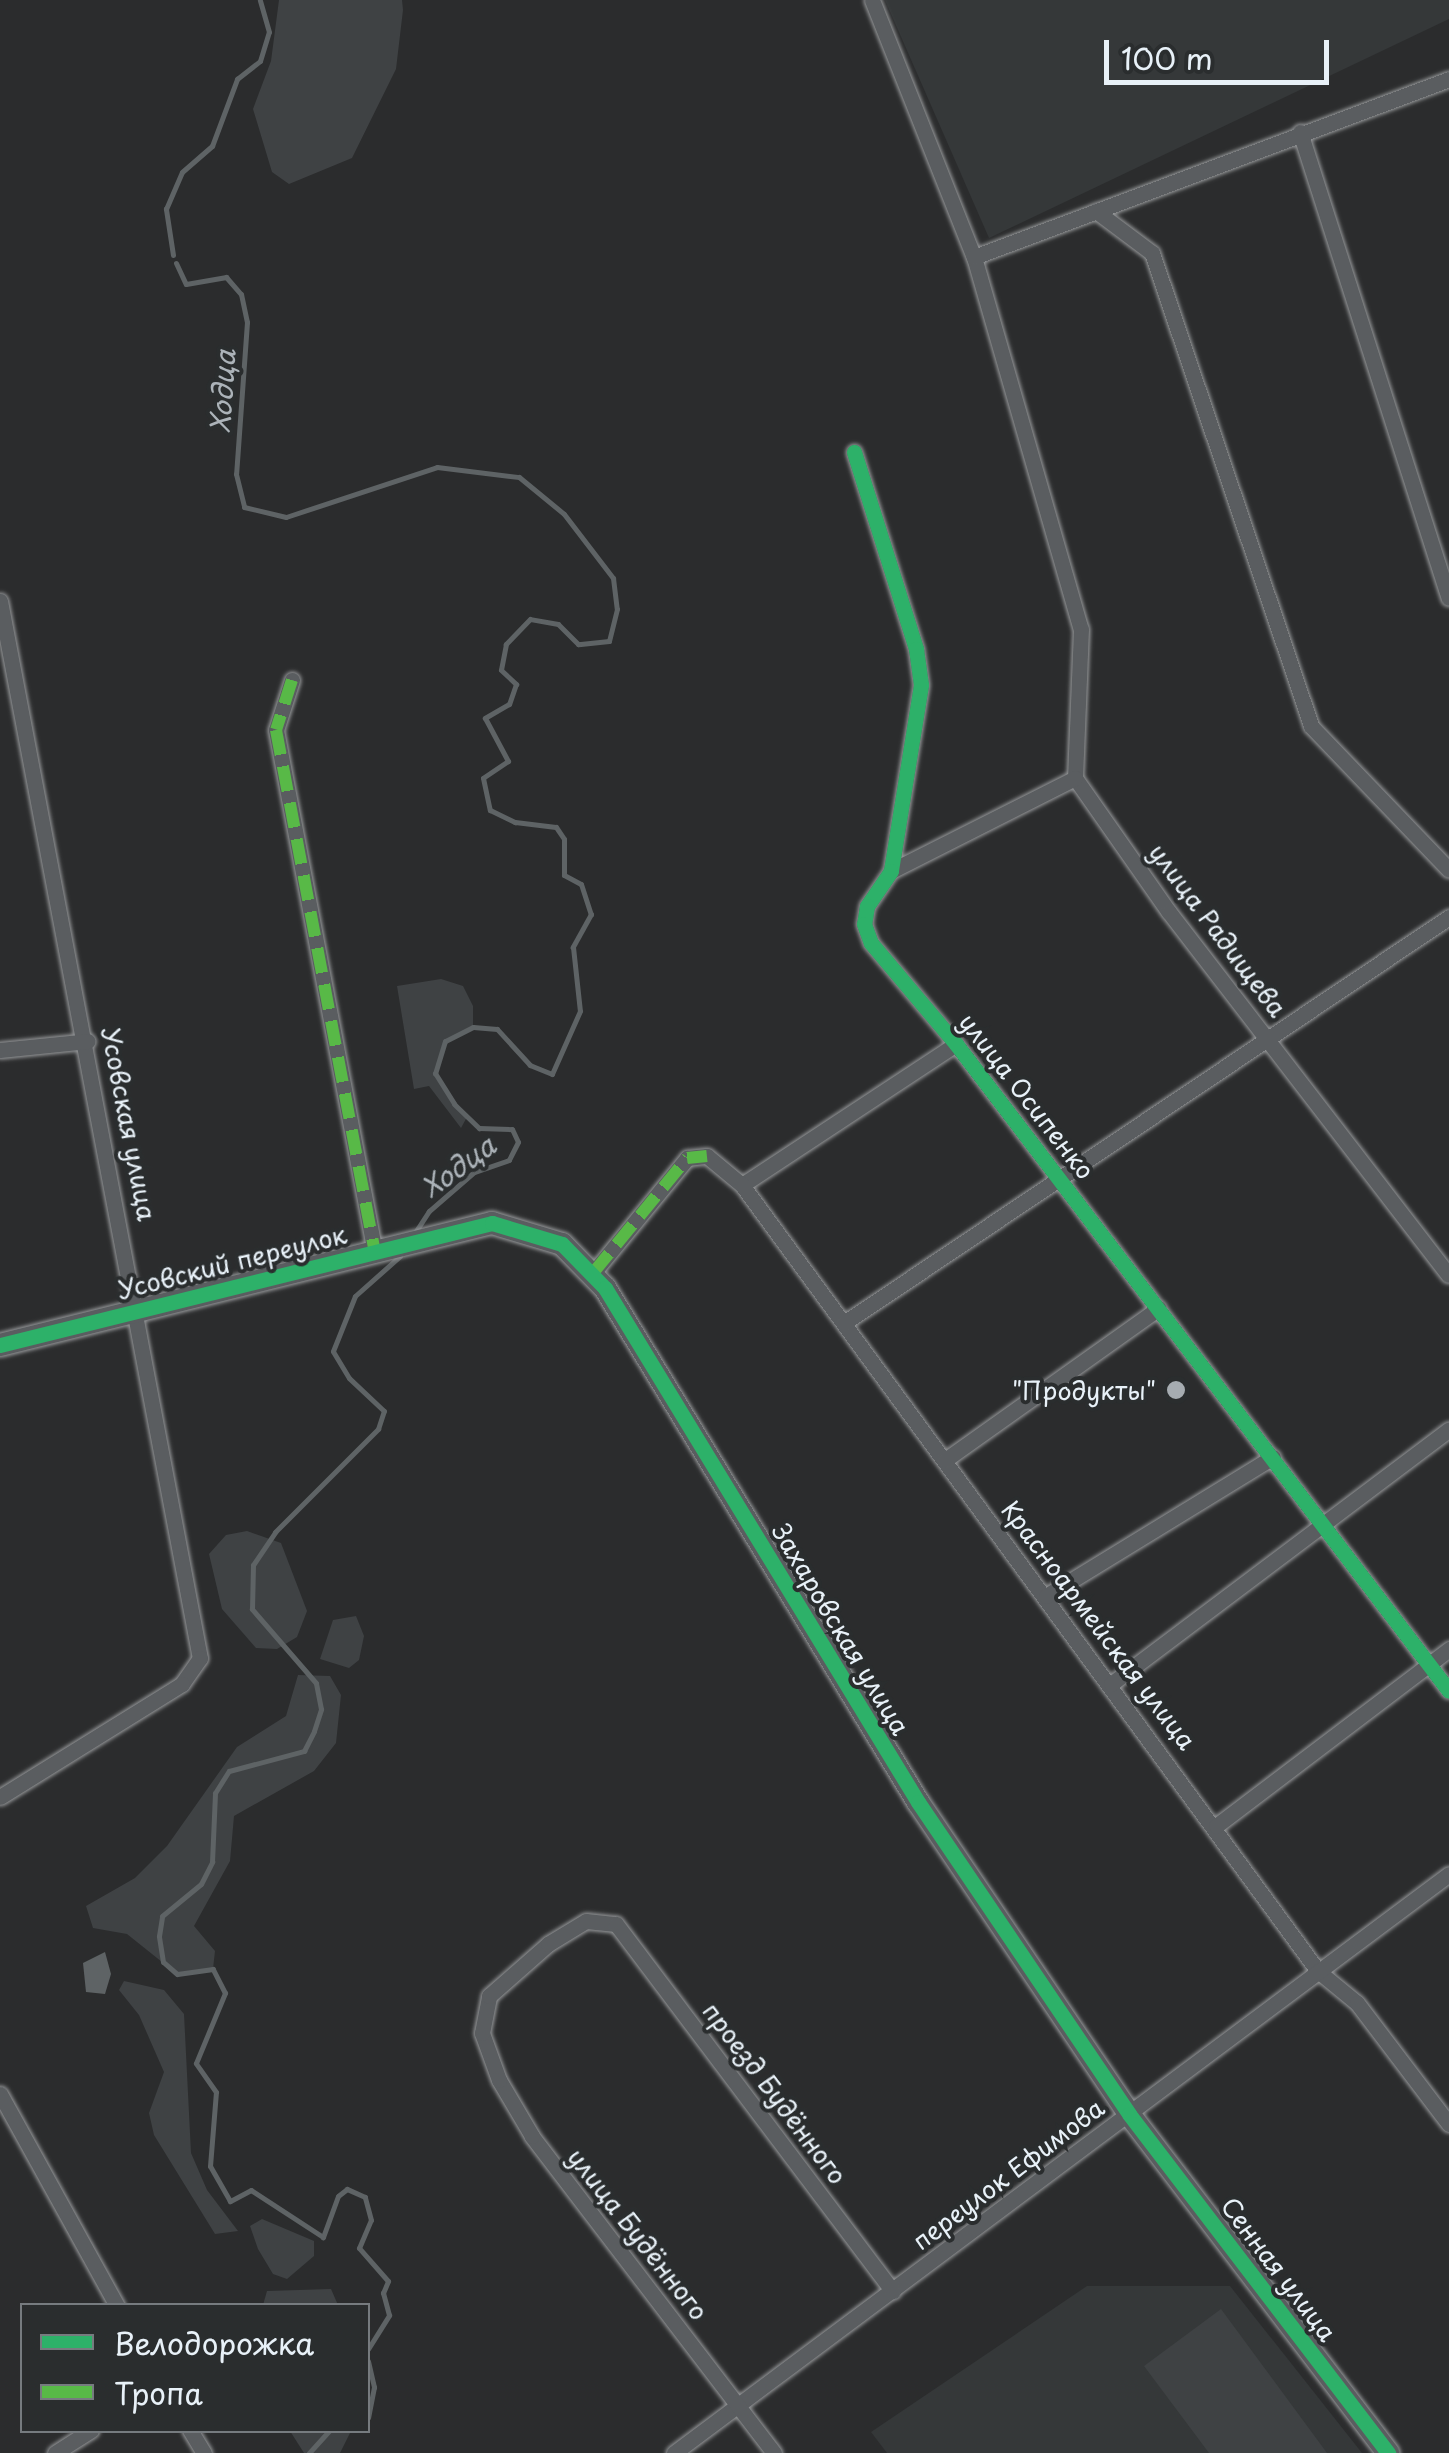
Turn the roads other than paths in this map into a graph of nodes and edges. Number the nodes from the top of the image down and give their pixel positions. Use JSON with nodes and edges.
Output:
{"nodes":[{"id":1,"x":872,"y":0,"type":"edge"},
{"id":2,"x":1449,"y":79,"type":"edge"},
{"id":3,"x":1300,"y":132,"type":"junction"},
{"id":4,"x":1096,"y":211,"type":"junction"},
{"id":5,"x":974,"y":257,"type":"junction"},
{"id":6,"x":854,"y":452,"type":"dead end"},
{"id":7,"x":1449,"y":598,"type":"edge"},
{"id":8,"x":0,"y":601,"type":"edge"},
{"id":9,"x":292,"y":680,"type":"dead end"},
{"id":10,"x":1075,"y":778,"type":"junction"},
{"id":11,"x":1449,"y":870,"type":"edge"},
{"id":12,"x":891,"y":871,"type":"junction"},
{"id":13,"x":1449,"y":917,"type":"edge"},
{"id":14,"x":1265,"y":1034,"type":"junction"},
{"id":15,"x":88,"y":1042,"type":"junction"},
{"id":16,"x":956,"y":1044,"type":"junction"},
{"id":17,"x":0,"y":1050,"type":"edge"},
{"id":18,"x":1058,"y":1175,"type":"junction"},
{"id":19,"x":742,"y":1185,"type":"junction"},
{"id":20,"x":476,"y":1227,"type":"joint"},
{"id":21,"x":385,"y":1250,"type":"junction"},
{"id":22,"x":593,"y":1273,"type":"junction"},
{"id":23,"x":1449,"y":1275,"type":"edge"},
{"id":24,"x":1159,"y":1308,"type":"junction"},
{"id":25,"x":138,"y":1310,"type":"junction"},
{"id":26,"x":844,"y":1323,"type":"junction"},
{"id":27,"x":0,"y":1345,"type":"edge"},
{"id":28,"x":1449,"y":1429,"type":"edge"},
{"id":29,"x":1273,"y":1457,"type":"junction"},
{"id":30,"x":946,"y":1460,"type":"junction"},
{"id":31,"x":1323,"y":1524,"type":"junction"},
{"id":32,"x":1046,"y":1596,"type":"junction"},
{"id":33,"x":1449,"y":1649,"type":"edge"},
{"id":34,"x":1428,"y":1664,"type":"junction"},
{"id":35,"x":1112,"y":1684,"type":"junction"},
{"id":36,"x":1449,"y":1691,"type":"edge"},
{"id":37,"x":0,"y":1796,"type":"edge"},
{"id":38,"x":1216,"y":1826,"type":"junction"},
{"id":39,"x":1449,"y":1874,"type":"edge"},
{"id":40,"x":616,"y":1924,"type":"joint"},
{"id":41,"x":1318,"y":1971,"type":"junction"},
{"id":42,"x":0,"y":2094,"type":"edge"},
{"id":43,"x":1130,"y":2114,"type":"junction"},
{"id":44,"x":1449,"y":2124,"type":"edge"},
{"id":45,"x":894,"y":2291,"type":"junction"},
{"id":46,"x":115,"y":2303,"type":"edge"},
{"id":47,"x":740,"y":2405,"type":"junction"},
{"id":48,"x":86,"y":2433,"type":"edge"},
{"id":49,"x":56,"y":2453,"type":"edge"},
{"id":50,"x":674,"y":2453,"type":"edge"},
{"id":51,"x":774,"y":2453,"type":"edge"},
{"id":52,"x":1388,"y":2453,"type":"edge"}],
"edges":[{"from":1,"to":5,"type":"street"},
{"from":2,"to":3,"type":"street"},
{"from":3,"to":4,"type":"street"},
{"from":3,"to":7,"type":"street"},
{"from":4,"to":5,"type":"street"},
{"from":4,"to":11,"type":"street"},
{"from":5,"to":10,"type":"street"},
{"from":6,"to":12,"type":"street","name":"улица Осипенко"},
{"from":8,"to":15,"type":"street","name":"Усовская улица"},
{"from":9,"to":21,"type":"street"},
{"from":10,"to":12,"type":"street"},
{"from":10,"to":14,"type":"street","name":"улица Радищева"},
{"from":12,"to":16,"type":"street","name":"улица Осипенко"},
{"from":13,"to":14,"type":"street"},
{"from":14,"to":18,"type":"street"},
{"from":14,"to":23,"type":"street","name":"улица Радищева"},
{"from":15,"to":17,"type":"street"},
{"from":15,"to":25,"type":"street","name":"Усовская улица"},
{"from":16,"to":18,"type":"street","name":"улица Осипенко"},
{"from":16,"to":19,"type":"street"},
{"from":18,"to":24,"type":"street","name":"улица Осипенко"},
{"from":18,"to":26,"type":"street"},
{"from":19,"to":22,"type":"street","name":"Красноармейская улица"},
{"from":19,"to":26,"type":"street","name":"Красноармейская улица"},
{"from":20,"to":21,"type":"street","name":"Усовский переулок"},
{"from":20,"to":22,"type":"street","name":"Захаровская улица"},
{"from":21,"to":25,"type":"street","name":"Усовский переулок"},
{"from":22,"to":43,"type":"street","name":"Захаровская улица"},
{"from":24,"to":29,"type":"street","name":"улица Осипенко"},
{"from":24,"to":30,"type":"street"},
{"from":25,"to":27,"type":"street","name":"Усовский переулок"},
{"from":25,"to":37,"type":"street","name":"Усовская улица"},
{"from":26,"to":30,"type":"street","name":"Красноармейская улица"},
{"from":28,"to":31,"type":"street"},
{"from":29,"to":31,"type":"street","name":"улица Осипенко"},
{"from":29,"to":32,"type":"street"},
{"from":30,"to":32,"type":"street","name":"Красноармейская улица"},
{"from":31,"to":34,"type":"street","name":"улица Осипенко"},
{"from":31,"to":35,"type":"street"},
{"from":32,"to":35,"type":"street","name":"Красноармейская улица"},
{"from":33,"to":34,"type":"street"},
{"from":34,"to":36,"type":"street","name":"улица Осипенко"},
{"from":34,"to":38,"type":"street"},
{"from":35,"to":38,"type":"street","name":"Красноармейская улица"},
{"from":38,"to":41,"type":"street","name":"Красноармейская улица"},
{"from":39,"to":41,"type":"street","name":"переулок Ефимова"},
{"from":40,"to":45,"type":"street","name":"проезд Будённого"},
{"from":40,"to":47,"type":"street","name":"улица Будённого"},
{"from":41,"to":43,"type":"street","name":"переулок Ефимова"},
{"from":41,"to":44,"type":"street","name":"Красноармейская улица"},
{"from":42,"to":46,"type":"street"},
{"from":43,"to":45,"type":"street","name":"переулок Ефимова"},
{"from":43,"to":52,"type":"street","name":"Сенная улица"},
{"from":45,"to":47,"type":"street","name":"переулок Ефимова"},
{"from":47,"to":50,"type":"street","name":"переулок Ефимова"},
{"from":47,"to":51,"type":"street","name":"улица Будённого"},
{"from":48,"to":49,"type":"street"}]}
